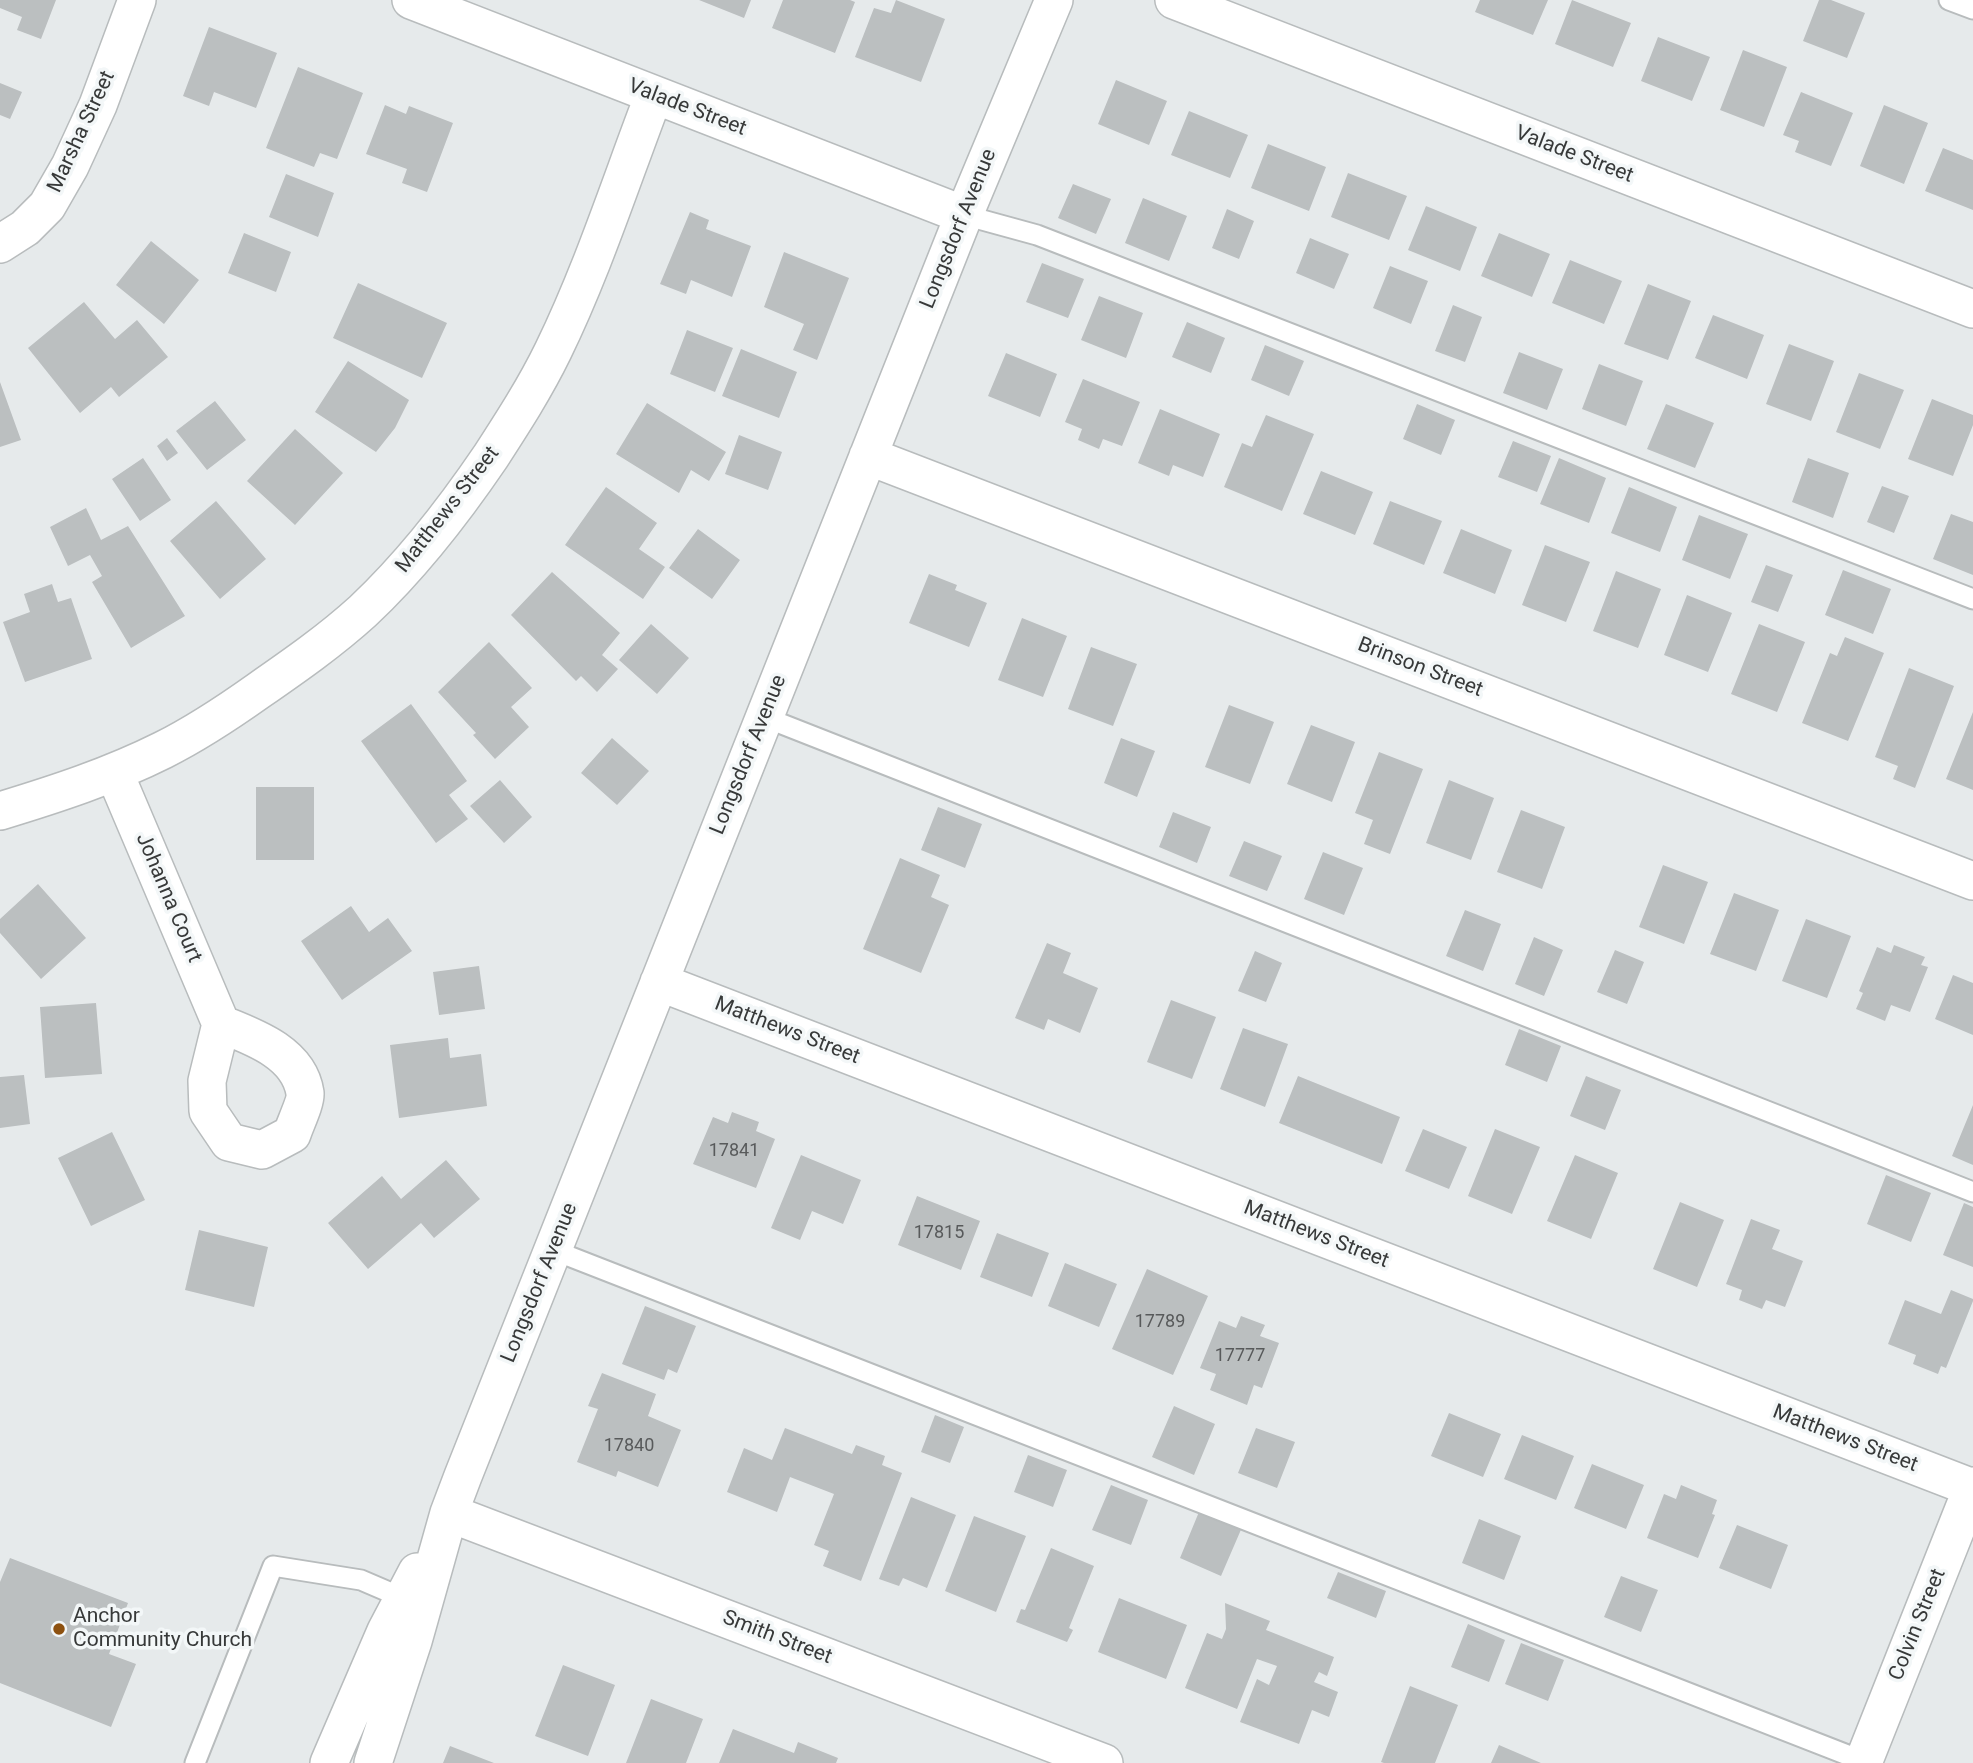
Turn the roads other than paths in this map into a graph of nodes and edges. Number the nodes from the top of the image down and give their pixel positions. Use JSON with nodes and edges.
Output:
{"nodes":[{"id":1,"x":137,"y":0,"type":"edge"},
{"id":2,"x":411,"y":0,"type":"edge"},
{"id":3,"x":1055,"y":0,"type":"edge"},
{"id":4,"x":1174,"y":0,"type":"edge"},
{"id":5,"x":1949,"y":0,"type":"edge"},
{"id":6,"x":1973,"y":9,"type":"edge"},
{"id":7,"x":654,"y":95,"type":"junction"},
{"id":8,"x":964,"y":215,"type":"junction"},
{"id":9,"x":0,"y":244,"type":"edge"},
{"id":10,"x":1973,"y":309,"type":"edge"},
{"id":11,"x":868,"y":456,"type":"junction"},
{"id":12,"x":1973,"y":598,"type":"edge"},
{"id":13,"x":764,"y":717,"type":"junction"},
{"id":14,"x":114,"y":772,"type":"junction"},
{"id":15,"x":0,"y":811,"type":"edge"},
{"id":16,"x":1973,"y":881,"type":"edge"},
{"id":17,"x":659,"y":982,"type":"junction"},
{"id":18,"x":221,"y":1024,"type":"dead end"},
{"id":19,"x":1973,"y":1192,"type":"edge"},
{"id":20,"x":553,"y":1250,"type":"junction"},
{"id":21,"x":1973,"y":1488,"type":"edge"},
{"id":22,"x":449,"y":1513,"type":"junction"},
{"id":23,"x":403,"y":1598,"type":"junction"},
{"id":24,"x":1863,"y":1762,"type":"edge"},
{"id":25,"x":195,"y":1763,"type":"edge"},
{"id":26,"x":330,"y":1763,"type":"edge"},
{"id":27,"x":373,"y":1763,"type":"edge"},
{"id":28,"x":1104,"y":1763,"type":"edge"}],
"edges":[{"from":1,"to":9,"type":"street","name":"Marsha Street"},
{"from":2,"to":7,"type":"street","name":"Valade Street"},
{"from":3,"to":8,"type":"street","name":"Longsdorf Avenue"},
{"from":4,"to":10,"type":"street","name":"Valade Street"},
{"from":5,"to":6,"type":"lane"},
{"from":7,"to":8,"type":"street","name":"Valade Street"},
{"from":7,"to":14,"type":"street","name":"Matthews Street"},
{"from":8,"to":11,"type":"street","name":"Longsdorf Avenue"},
{"from":8,"to":12,"type":"lane"},
{"from":11,"to":13,"type":"street","name":"Longsdorf Avenue"},
{"from":11,"to":16,"type":"street","name":"Brinson Street"},
{"from":13,"to":17,"type":"street","name":"Longsdorf Avenue"},
{"from":13,"to":19,"type":"lane"},
{"from":14,"to":15,"type":"street","name":"Matthews Street"},
{"from":14,"to":18,"type":"street","name":"Johanna Court"},
{"from":17,"to":20,"type":"street","name":"Longsdorf Avenue"},
{"from":17,"to":21,"type":"street","name":"Matthews Street"},
{"from":20,"to":22,"type":"street","name":"Longsdorf Avenue"},
{"from":20,"to":24,"type":"lane"},
{"from":21,"to":24,"type":"street","name":"Colvin Street"},
{"from":22,"to":23,"type":"street","name":"Longsdorf Avenue"},
{"from":22,"to":27,"type":"street","name":"Longsdorf Avenue"},
{"from":22,"to":28,"type":"street","name":"Smith Street"},
{"from":23,"to":25,"type":"lane"},
{"from":23,"to":26,"type":"street","name":"Longsdorf Avenue"}]}
